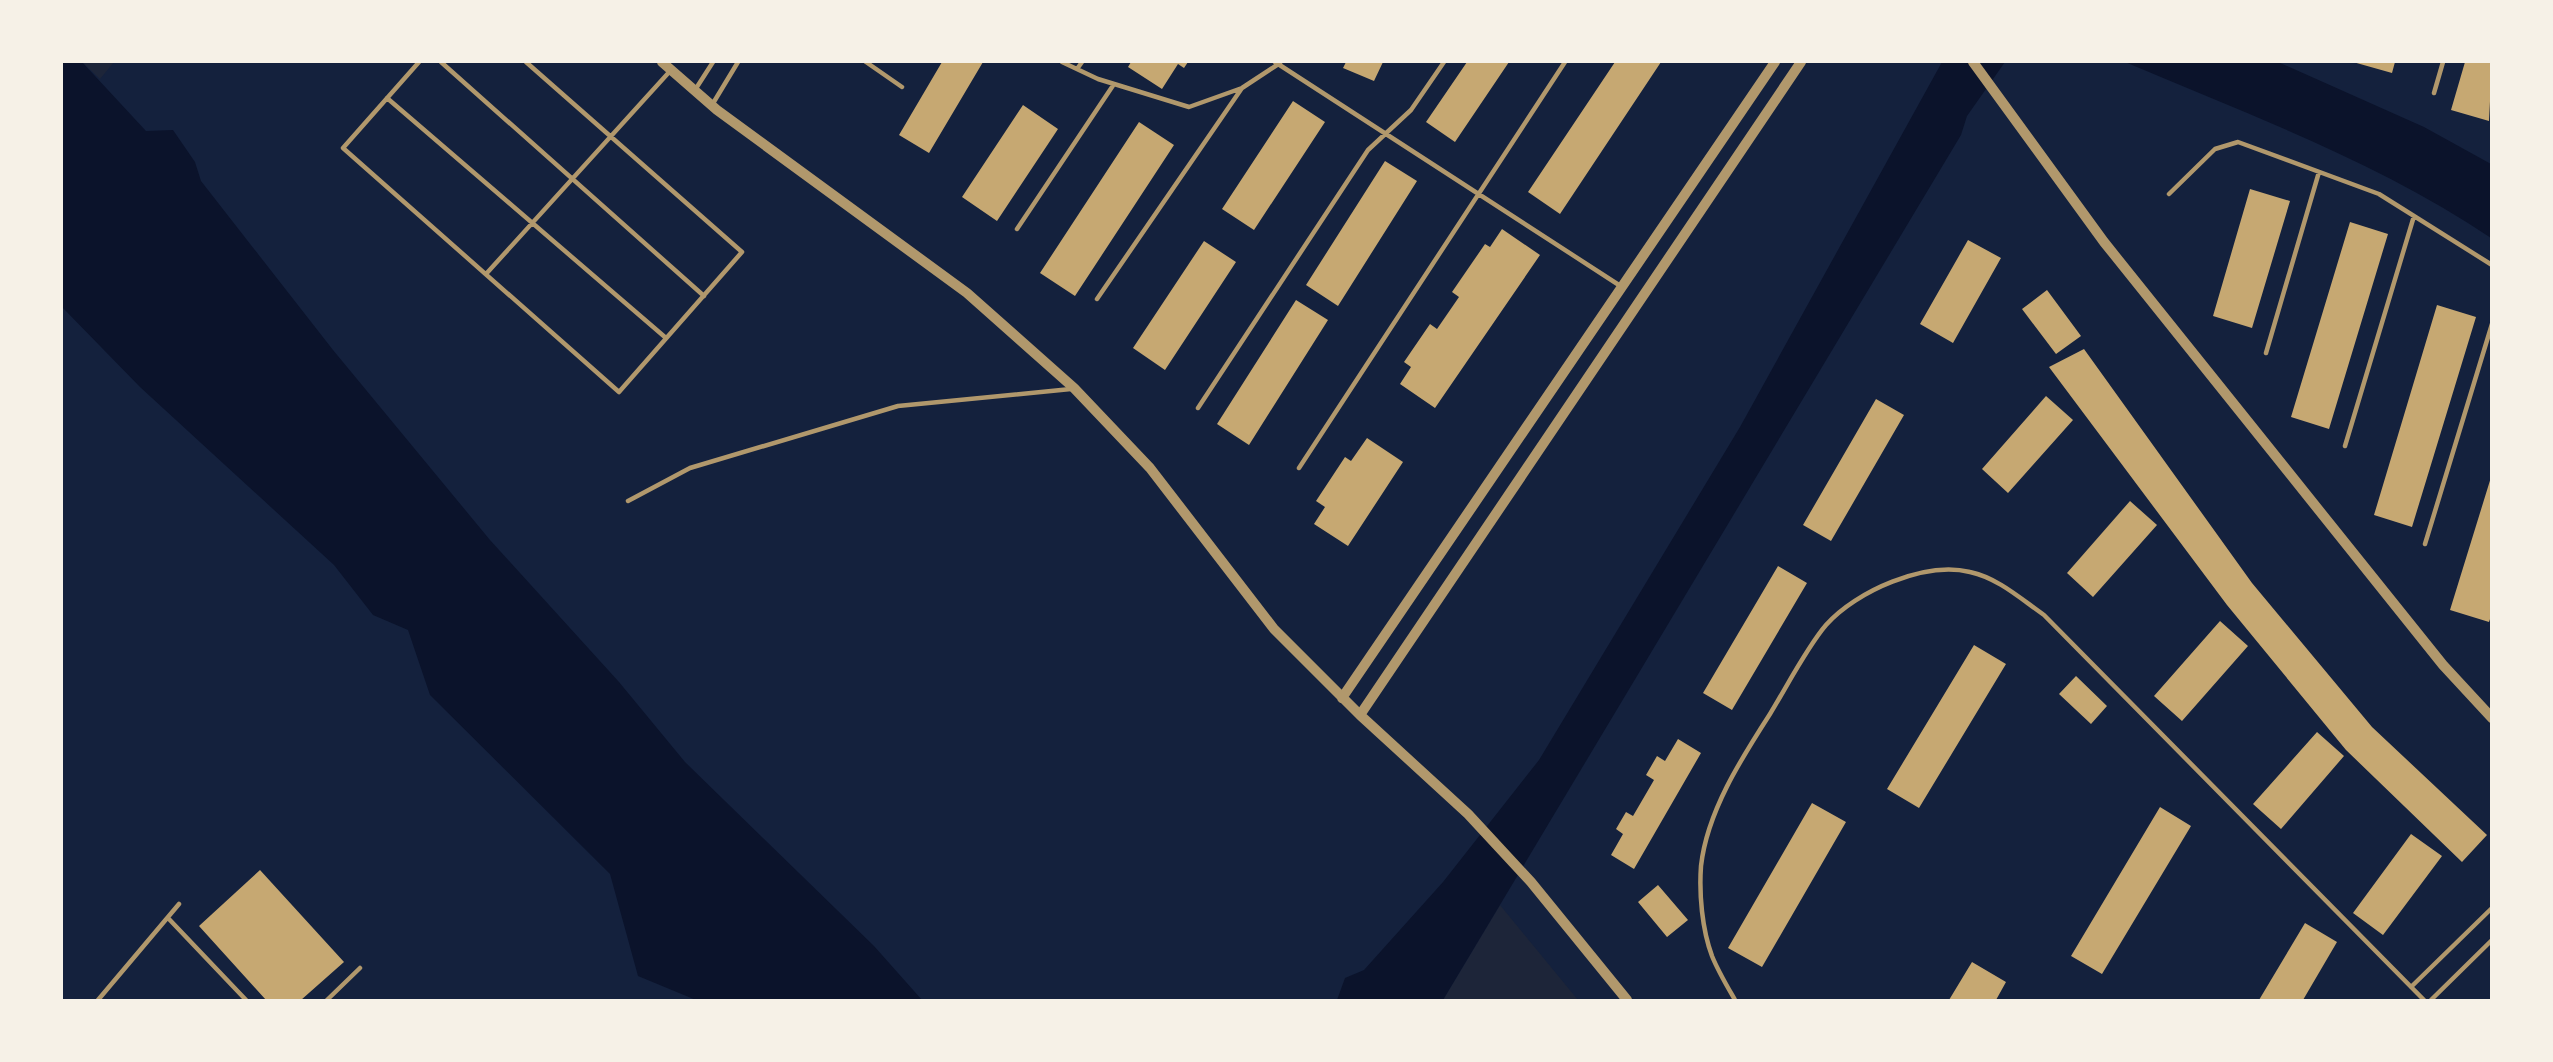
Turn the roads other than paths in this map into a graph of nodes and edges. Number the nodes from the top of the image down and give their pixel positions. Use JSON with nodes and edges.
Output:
{"nodes":[{"id":1,"x":419,"y":62,"type":"edge"},
{"id":2,"x":441,"y":62,"type":"edge"},
{"id":3,"x":526,"y":62,"type":"edge"},
{"id":4,"x":662,"y":62,"type":"edge"},
{"id":5,"x":713,"y":62,"type":"edge"},
{"id":6,"x":738,"y":62,"type":"edge"},
{"id":7,"x":866,"y":62,"type":"edge"},
{"id":8,"x":1062,"y":62,"type":"edge"},
{"id":9,"x":1082,"y":62,"type":"edge"},
{"id":10,"x":1278,"y":62,"type":"edge"},
{"id":11,"x":1444,"y":62,"type":"edge"},
{"id":12,"x":1565,"y":62,"type":"edge"},
{"id":13,"x":1775,"y":62,"type":"edge"},
{"id":14,"x":1802,"y":62,"type":"edge"},
{"id":15,"x":1973,"y":62,"type":"edge"},
{"id":16,"x":2443,"y":62,"type":"edge"},
{"id":17,"x":1077,"y":69,"type":"junction"},
{"id":18,"x":671,"y":70,"type":"junction"},
{"id":19,"x":1114,"y":84,"type":"junction"},
{"id":20,"x":903,"y":87,"type":"dead end"},
{"id":21,"x":1242,"y":88,"type":"junction"},
{"id":22,"x":695,"y":90,"type":"junction"},
{"id":23,"x":2434,"y":93,"type":"dead end"},
{"id":24,"x":387,"y":98,"type":"junction"},
{"id":25,"x":712,"y":105,"type":"junction"},
{"id":26,"x":1386,"y":134,"type":"junction"},
{"id":27,"x":611,"y":136,"type":"junction"},
{"id":28,"x":2319,"y":172,"type":"junction"},
{"id":29,"x":572,"y":178,"type":"junction"},
{"id":30,"x":1479,"y":194,"type":"junction"},
{"id":31,"x":2169,"y":194,"type":"dead end"},
{"id":32,"x":2414,"y":216,"type":"junction"},
{"id":33,"x":532,"y":222,"type":"junction"},
{"id":34,"x":1017,"y":229,"type":"dead end"},
{"id":35,"x":2492,"y":265,"type":"edge"},
{"id":36,"x":486,"y":274,"type":"junction"},
{"id":37,"x":1622,"y":287,"type":"junction"},
{"id":38,"x":704,"y":296,"type":"junction"},
{"id":39,"x":1098,"y":299,"type":"dead end"},
{"id":40,"x":2492,"y":324,"type":"edge"},
{"id":41,"x":666,"y":338,"type":"junction"},
{"id":42,"x":2266,"y":353,"type":"dead end"},
{"id":43,"x":1074,"y":388,"type":"junction"},
{"id":44,"x":1198,"y":408,"type":"dead end"},
{"id":45,"x":2345,"y":446,"type":"dead end"},
{"id":46,"x":1299,"y":468,"type":"dead end"},
{"id":47,"x":628,"y":501,"type":"dead end"},
{"id":48,"x":2425,"y":544,"type":"dead end"},
{"id":49,"x":1342,"y":698,"type":"junction"},
{"id":50,"x":1359,"y":715,"type":"junction"},
{"id":51,"x":2492,"y":718,"type":"edge"},
{"id":52,"x":179,"y":904,"type":"dead end"},
{"id":53,"x":2492,"y":908,"type":"edge"},
{"id":54,"x":168,"y":918,"type":"junction"},
{"id":55,"x":2492,"y":940,"type":"edge"},
{"id":56,"x":360,"y":968,"type":"dead end"},
{"id":57,"x":2411,"y":987,"type":"junction"},
{"id":58,"x":98,"y":1000,"type":"edge"},
{"id":59,"x":246,"y":1000,"type":"edge"},
{"id":60,"x":327,"y":1000,"type":"edge"},
{"id":61,"x":1627,"y":1000,"type":"edge"},
{"id":62,"x":1735,"y":1000,"type":"edge"},
{"id":63,"x":2424,"y":1000,"type":"edge"},
{"id":64,"x":2431,"y":1000,"type":"edge"}],
"edges":[{"from":1,"to":24,"type":"lane"},
{"from":2,"to":29,"type":"lane"},
{"from":3,"to":27,"type":"lane"},
{"from":4,"to":18,"type":"street"},
{"from":5,"to":22,"type":"lane"},
{"from":6,"to":25,"type":"lane"},
{"from":7,"to":20,"type":"lane"},
{"from":8,"to":17,"type":"lane"},
{"from":9,"to":17,"type":"lane"},
{"from":10,"to":21,"type":"lane"},
{"from":10,"to":26,"type":"lane"},
{"from":11,"to":26,"type":"lane"},
{"from":12,"to":30,"type":"lane"},
{"from":13,"to":37,"type":"street"},
{"from":14,"to":50,"type":"street"},
{"from":15,"to":51,"type":"street"},
{"from":16,"to":23,"type":"lane"},
{"from":17,"to":19,"type":"lane"},
{"from":18,"to":22,"type":"street"},
{"from":18,"to":27,"type":"lane"},
{"from":19,"to":21,"type":"lane"},
{"from":19,"to":34,"type":"lane"},
{"from":21,"to":39,"type":"lane"},
{"from":22,"to":25,"type":"street"},
{"from":24,"to":33,"type":"lane"},
{"from":24,"to":36,"type":"lane"},
{"from":25,"to":43,"type":"street"},
{"from":26,"to":30,"type":"lane"},
{"from":26,"to":44,"type":"lane"},
{"from":27,"to":29,"type":"lane"},
{"from":27,"to":38,"type":"lane"},
{"from":28,"to":31,"type":"lane"},
{"from":28,"to":32,"type":"lane"},
{"from":28,"to":42,"type":"lane"},
{"from":29,"to":33,"type":"lane"},
{"from":29,"to":38,"type":"lane"},
{"from":30,"to":37,"type":"lane"},
{"from":30,"to":46,"type":"lane"},
{"from":32,"to":35,"type":"lane"},
{"from":32,"to":45,"type":"lane"},
{"from":33,"to":36,"type":"lane"},
{"from":33,"to":41,"type":"lane"},
{"from":36,"to":41,"type":"lane"},
{"from":37,"to":49,"type":"street"},
{"from":38,"to":41,"type":"lane"},
{"from":40,"to":48,"type":"lane"},
{"from":43,"to":47,"type":"lane"},
{"from":43,"to":49,"type":"street"},
{"from":49,"to":50,"type":"street"},
{"from":50,"to":61,"type":"street"},
{"from":52,"to":54,"type":"lane"},
{"from":53,"to":57,"type":"lane"},
{"from":54,"to":58,"type":"lane"},
{"from":54,"to":59,"type":"lane"},
{"from":55,"to":64,"type":"lane"},
{"from":56,"to":60,"type":"lane"},
{"from":57,"to":62,"type":"lane"},
{"from":57,"to":63,"type":"lane"}]}
